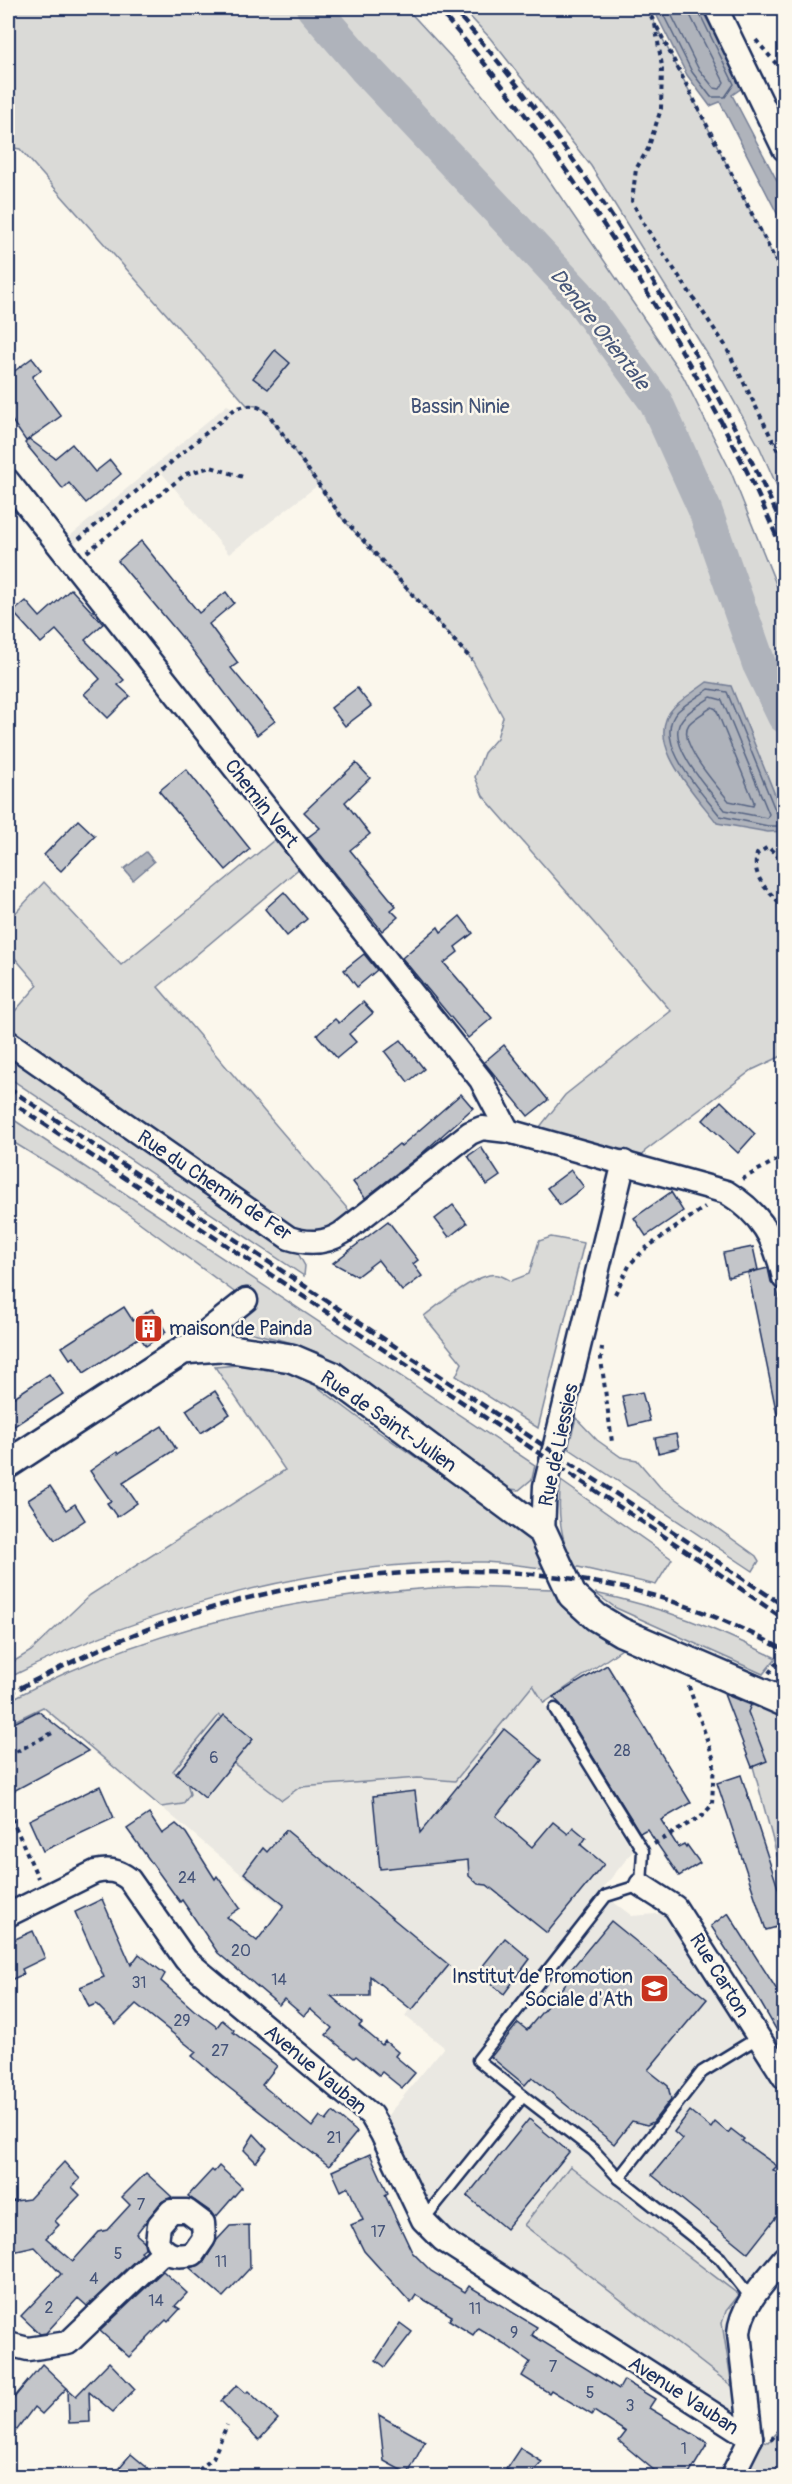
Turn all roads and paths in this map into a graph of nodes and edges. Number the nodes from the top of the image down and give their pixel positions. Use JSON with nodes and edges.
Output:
{"nodes":[{"id":1,"x":647,"y":8,"type":"edge"},
{"id":2,"x":771,"y":8,"type":"edge"},
{"id":3,"x":729,"y":15,"type":"edge"},
{"id":4,"x":655,"y":24,"type":"junction"},
{"id":5,"x":750,"y":33,"type":"dead end"},
{"id":6,"x":784,"y":74,"type":"edge"},
{"id":7,"x":784,"y":149,"type":"edge"},
{"id":8,"x":784,"y":277,"type":"edge"},
{"id":9,"x":784,"y":463,"type":"edge"},
{"id":10,"x":243,"y":477,"type":"dead end"},
{"id":11,"x":8,"y":481,"type":"edge"},
{"id":12,"x":68,"y":558,"type":"junction"},
{"id":13,"x":472,"y":660,"type":"dead end"},
{"id":14,"x":780,"y":858,"type":"dead end"},
{"id":15,"x":784,"y":907,"type":"edge"},
{"id":16,"x":8,"y":1042,"type":"edge"},
{"id":17,"x":508,"y":1131,"type":"junction"},
{"id":18,"x":784,"y":1156,"type":"edge"},
{"id":19,"x":624,"y":1162,"type":"junction"},
{"id":20,"x":726,"y":1192,"type":"junction"},
{"id":21,"x":784,"y":1278,"type":"edge"},
{"id":22,"x":246,"y":1300,"type":"dead end"},
{"id":23,"x":611,"y":1301,"type":"dead end"},
{"id":24,"x":602,"y":1340,"type":"dead end"},
{"id":25,"x":183,"y":1350,"type":"junction"},
{"id":26,"x":612,"y":1442,"type":"dead end"},
{"id":27,"x":8,"y":1464,"type":"edge"},
{"id":28,"x":543,"y":1532,"type":"junction"},
{"id":29,"x":688,"y":1683,"type":"dead end"},
{"id":30,"x":784,"y":1702,"type":"edge"},
{"id":31,"x":555,"y":1709,"type":"dead end"},
{"id":32,"x":54,"y":1732,"type":"dead end"},
{"id":33,"x":8,"y":1756,"type":"edge"},
{"id":34,"x":8,"y":1810,"type":"edge"},
{"id":35,"x":643,"y":1851,"type":"junction"},
{"id":36,"x":641,"y":1885,"type":"junction"},
{"id":37,"x":46,"y":1898,"type":"junction"},
{"id":38,"x":8,"y":1915,"type":"edge"},
{"id":39,"x":759,"y":2037,"type":"junction"},
{"id":40,"x":784,"y":2078,"type":"edge"},
{"id":41,"x":523,"y":2096,"type":"junction"},
{"id":42,"x":619,"y":2178,"type":"junction"},
{"id":43,"x":423,"y":2220,"type":"junction"},
{"id":44,"x":164,"y":2251,"type":"dead end"},
{"id":45,"x":784,"y":2258,"type":"edge"},
{"id":46,"x":752,"y":2299,"type":"junction"},
{"id":47,"x":8,"y":2344,"type":"edge"},
{"id":48,"x":227,"y":2425,"type":"dead end"},
{"id":49,"x":751,"y":2438,"type":"junction"},
{"id":50,"x":192,"y":2476,"type":"edge"},
{"id":51,"x":732,"y":2476,"type":"edge"}],
"edges":[{"from":1,"to":4,"type":"path"},
{"from":2,"to":3,"type":"path"},
{"from":3,"to":7,"type":"street"},
{"from":4,"to":8,"type":"path"},
{"from":4,"to":9,"type":"path"},
{"from":5,"to":6,"type":"path"},
{"from":10,"to":12,"type":"path"},
{"from":11,"to":12,"type":"street","name":"Chemin Vert"},
{"from":12,"to":13,"type":"path"},
{"from":12,"to":17,"type":"street","name":"Chemin Vert"},
{"from":14,"to":15,"type":"path"},
{"from":16,"to":17,"type":"street","name":"Rue du Chemin de Fer"},
{"from":17,"to":19,"type":"street","name":"Rue du Chemin de Fer"},
{"from":18,"to":20,"type":"path"},
{"from":19,"to":20,"type":"street","name":"Rue du Chemin de Fer"},
{"from":19,"to":28,"type":"street","name":"Rue de Liessies"},
{"from":20,"to":21,"type":"street","name":"Rue du Chemin de Fer"},
{"from":20,"to":23,"type":"path"},
{"from":22,"to":25,"type":"street","name":"Rue de Saint-Julien"},
{"from":24,"to":26,"type":"path"},
{"from":25,"to":27,"type":"street","name":"Rue de Saint-Julien"},
{"from":25,"to":28,"type":"street","name":"Rue de Saint-Julien"},
{"from":28,"to":30,"type":"street","name":"Rue de Liessies"},
{"from":29,"to":35,"type":"path"},
{"from":31,"to":35,"type":"lane"},
{"from":32,"to":33,"type":"path"},
{"from":34,"to":37,"type":"path"},
{"from":35,"to":36,"type":"lane"},
{"from":36,"to":39,"type":"street","name":"Rue Carton"},
{"from":36,"to":41,"type":"lane"},
{"from":37,"to":38,"type":"street","name":"Avenue Vauban"},
{"from":37,"to":43,"type":"street","name":"Avenue Vauban"},
{"from":39,"to":40,"type":"street","name":"Rue Carton"},
{"from":39,"to":42,"type":"lane"},
{"from":41,"to":42,"type":"lane"},
{"from":41,"to":43,"type":"lane"},
{"from":42,"to":46,"type":"lane"},
{"from":43,"to":49,"type":"street","name":"Avenue Vauban"},
{"from":44,"to":47,"type":"street"},
{"from":45,"to":46,"type":"street"},
{"from":46,"to":49,"type":"street"},
{"from":48,"to":50,"type":"path"},
{"from":49,"to":51,"type":"street"}]}
